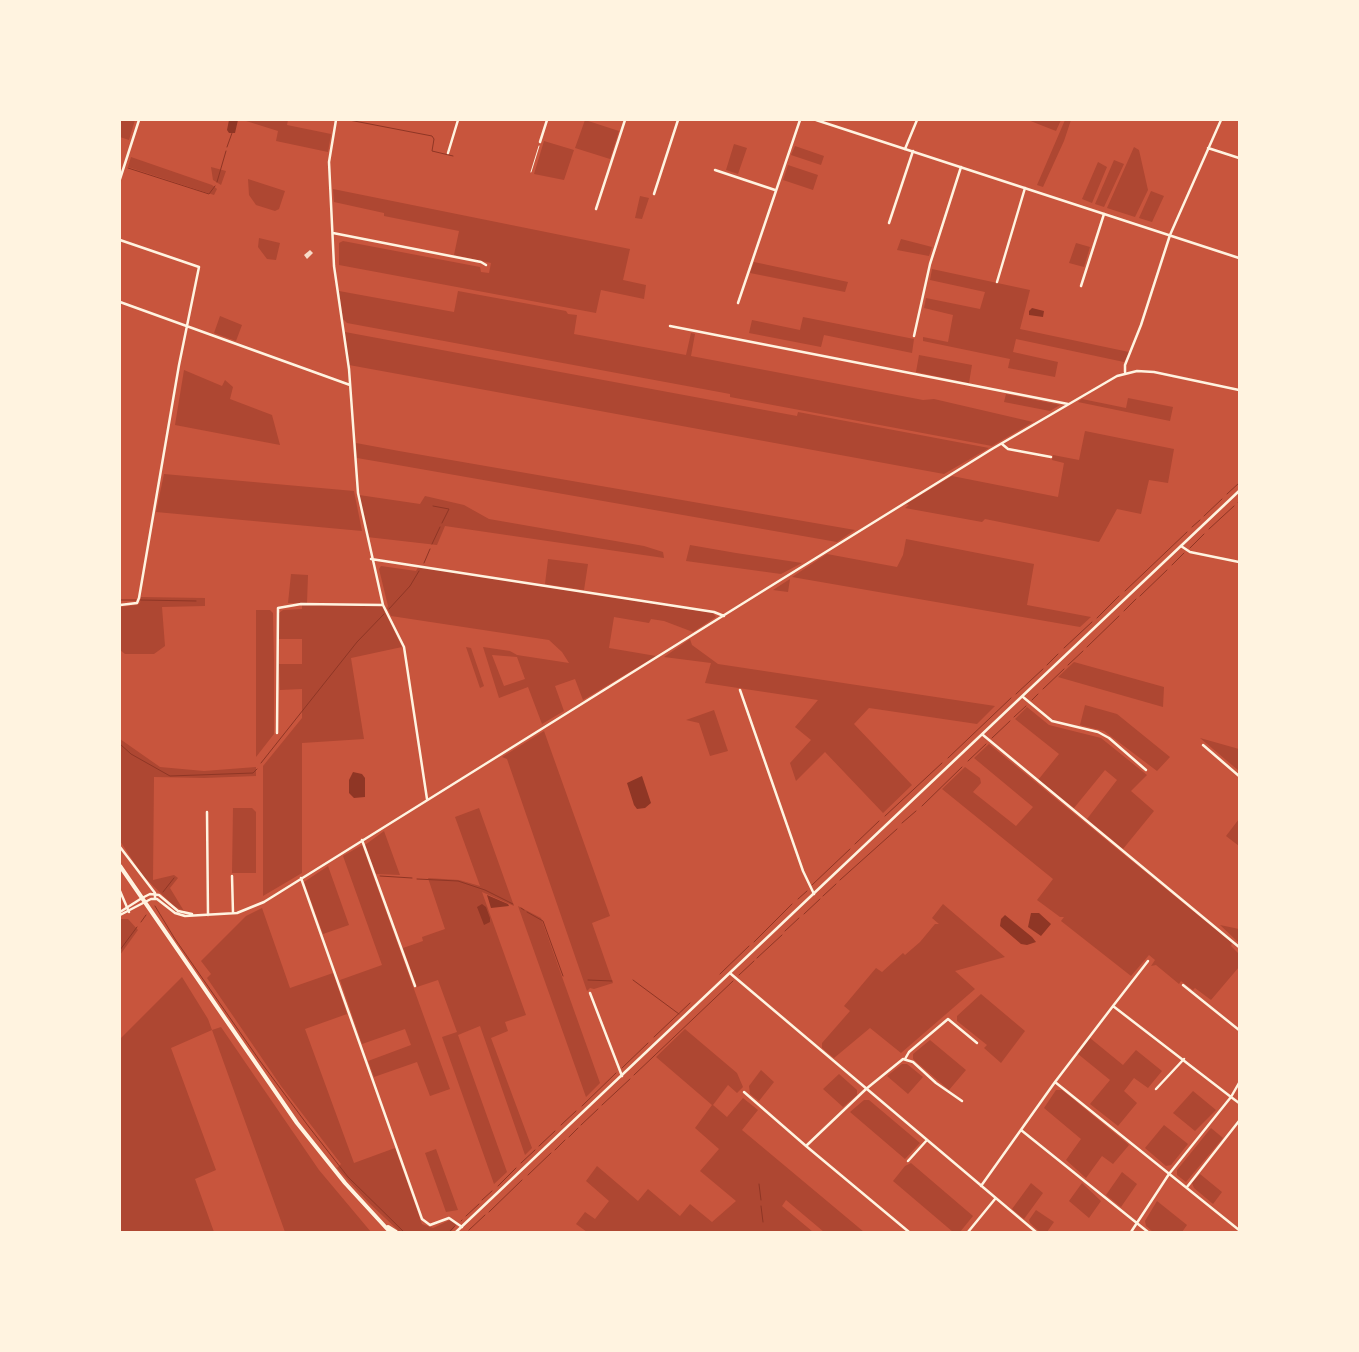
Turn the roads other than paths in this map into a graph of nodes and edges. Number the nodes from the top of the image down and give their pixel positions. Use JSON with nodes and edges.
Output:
{"nodes":[{"id":1,"x":139,"y":120,"type":"edge"},
{"id":2,"x":336,"y":120,"type":"edge"},
{"id":3,"x":458,"y":120,"type":"edge"},
{"id":4,"x":547,"y":120,"type":"edge"},
{"id":5,"x":625,"y":120,"type":"edge"},
{"id":6,"x":678,"y":120,"type":"edge"},
{"id":7,"x":800,"y":120,"type":"edge"},
{"id":8,"x":816,"y":120,"type":"edge"},
{"id":9,"x":918,"y":120,"type":"edge"},
{"id":10,"x":1221,"y":120,"type":"edge"},
{"id":11,"x":540,"y":142,"type":"road end"},
{"id":12,"x":1208,"y":148,"type":"junction"},
{"id":13,"x":905,"y":149,"type":"junction"},
{"id":14,"x":913,"y":151,"type":"junction"},
{"id":15,"x":448,"y":153,"type":"dead end"},
{"id":16,"x":1239,"y":158,"type":"edge"},
{"id":17,"x":961,"y":167,"type":"junction"},
{"id":18,"x":716,"y":170,"type":"dead end"},
{"id":19,"x":120,"y":179,"type":"edge"},
{"id":20,"x":1025,"y":188,"type":"junction"},
{"id":21,"x":776,"y":190,"type":"junction"},
{"id":22,"x":654,"y":194,"type":"dead end"},
{"id":23,"x":596,"y":208,"type":"dead end"},
{"id":24,"x":1104,"y":214,"type":"junction"},
{"id":25,"x":890,"y":223,"type":"dead end"},
{"id":26,"x":333,"y":233,"type":"junction"},
{"id":27,"x":1170,"y":235,"type":"junction"},
{"id":28,"x":120,"y":240,"type":"edge"},
{"id":29,"x":1239,"y":258,"type":"edge"},
{"id":30,"x":486,"y":265,"type":"dead end"},
{"id":31,"x":997,"y":282,"type":"dead end"},
{"id":32,"x":1080,"y":286,"type":"dead end"},
{"id":33,"x":120,"y":302,"type":"edge"},
{"id":34,"x":738,"y":304,"type":"dead end"},
{"id":35,"x":186,"y":326,"type":"junction"},
{"id":36,"x":670,"y":326,"type":"dead end"},
{"id":37,"x":914,"y":336,"type":"dead end"},
{"id":38,"x":1125,"y":373,"type":"junction"},
{"id":39,"x":350,"y":385,"type":"junction"},
{"id":40,"x":1239,"y":390,"type":"edge"},
{"id":41,"x":1068,"y":404,"type":"junction"},
{"id":42,"x":1002,"y":443,"type":"junction"},
{"id":43,"x":1050,"y":457,"type":"dead end"},
{"id":44,"x":1239,"y":491,"type":"edge"},
{"id":45,"x":1181,"y":546,"type":"junction"},
{"id":46,"x":371,"y":560,"type":"junction"},
{"id":47,"x":1239,"y":562,"type":"edge"},
{"id":48,"x":120,"y":605,"type":"edge"},
{"id":49,"x":383,"y":605,"type":"junction"},
{"id":50,"x":724,"y":616,"type":"junction"},
{"id":51,"x":740,"y":690,"type":"dead end"},
{"id":52,"x":1024,"y":697,"type":"junction"},
{"id":53,"x":277,"y":733,"type":"dead end"},
{"id":54,"x":983,"y":735,"type":"junction"},
{"id":55,"x":1203,"y":744,"type":"dead end"},
{"id":56,"x":1146,"y":770,"type":"dead end"},
{"id":57,"x":1239,"y":776,"type":"edge"},
{"id":58,"x":428,"y":799,"type":"junction"},
{"id":59,"x":207,"y":812,"type":"dead end"},
{"id":60,"x":362,"y":840,"type":"junction"},
{"id":61,"x":120,"y":847,"type":"edge"},
{"id":62,"x":120,"y":866,"type":"edge"},
{"id":63,"x":232,"y":876,"type":"dead end"},
{"id":64,"x":301,"y":878,"type":"junction"},
{"id":65,"x":120,"y":891,"type":"edge"},
{"id":66,"x":156,"y":894,"type":"junction"},
{"id":67,"x":814,"y":894,"type":"junction"},
{"id":68,"x":155,"y":898,"type":"junction"},
{"id":69,"x":144,"y":900,"type":"junction"},
{"id":70,"x":127,"y":908,"type":"junction"},
{"id":71,"x":129,"y":912,"type":"junction"},
{"id":72,"x":120,"y":913,"type":"edge"},
{"id":73,"x":233,"y":913,"type":"junction"},
{"id":74,"x":198,"y":915,"type":"junction"},
{"id":75,"x":208,"y":915,"type":"junction"},
{"id":76,"x":1239,"y":947,"type":"edge"},
{"id":77,"x":1148,"y":961,"type":"dead end"},
{"id":78,"x":731,"y":974,"type":"junction"},
{"id":79,"x":1183,"y":985,"type":"dead end"},
{"id":80,"x":415,"y":986,"type":"dead end"},
{"id":81,"x":590,"y":993,"type":"dead end"},
{"id":82,"x":1113,"y":1006,"type":"junction"},
{"id":83,"x":1239,"y":1030,"type":"edge"},
{"id":84,"x":977,"y":1043,"type":"dead end"},
{"id":85,"x":905,"y":1059,"type":"junction"},
{"id":86,"x":1184,"y":1059,"type":"junction"},
{"id":87,"x":622,"y":1076,"type":"junction"},
{"id":88,"x":1055,"y":1082,"type":"junction"},
{"id":89,"x":1239,"y":1083,"type":"edge"},
{"id":90,"x":866,"y":1089,"type":"junction"},
{"id":91,"x":1156,"y":1089,"type":"dead end"},
{"id":92,"x":744,"y":1092,"type":"dead end"},
{"id":93,"x":1231,"y":1097,"type":"junction"},
{"id":94,"x":962,"y":1101,"type":"dead end"},
{"id":95,"x":1239,"y":1103,"type":"edge"},
{"id":96,"x":1239,"y":1122,"type":"edge"},
{"id":97,"x":1021,"y":1130,"type":"junction"},
{"id":98,"x":927,"y":1140,"type":"junction"},
{"id":99,"x":806,"y":1146,"type":"junction"},
{"id":100,"x":908,"y":1161,"type":"dead end"},
{"id":101,"x":1170,"y":1174,"type":"junction"},
{"id":102,"x":981,"y":1186,"type":"junction"},
{"id":103,"x":1187,"y":1187,"type":"junction"},
{"id":104,"x":996,"y":1199,"type":"junction"},
{"id":105,"x":1137,"y":1224,"type":"junction"},
{"id":106,"x":388,"y":1227,"type":"junction"},
{"id":107,"x":462,"y":1227,"type":"junction"},
{"id":108,"x":1239,"y":1230,"type":"edge"},
{"id":109,"x":390,"y":1232,"type":"edge"},
{"id":110,"x":396,"y":1232,"type":"edge"},
{"id":111,"x":456,"y":1232,"type":"edge"},
{"id":112,"x":909,"y":1232,"type":"edge"},
{"id":113,"x":968,"y":1232,"type":"edge"},
{"id":114,"x":1036,"y":1232,"type":"edge"},
{"id":115,"x":1131,"y":1232,"type":"edge"},
{"id":116,"x":1148,"y":1232,"type":"edge"}],
"edges":[{"from":1,"to":19,"type":"street"},
{"from":2,"to":26,"type":"street"},
{"from":3,"to":15,"type":"street"},
{"from":4,"to":11,"type":"street"},
{"from":5,"to":23,"type":"street"},
{"from":6,"to":22,"type":"street"},
{"from":7,"to":21,"type":"street"},
{"from":8,"to":13,"type":"street"},
{"from":9,"to":13,"type":"street"},
{"from":10,"to":12,"type":"street"},
{"from":12,"to":16,"type":"street"},
{"from":12,"to":27,"type":"street"},
{"from":13,"to":14,"type":"street"},
{"from":14,"to":17,"type":"street"},
{"from":14,"to":25,"type":"street"},
{"from":17,"to":20,"type":"street"},
{"from":17,"to":37,"type":"street"},
{"from":18,"to":21,"type":"street"},
{"from":20,"to":24,"type":"street"},
{"from":20,"to":31,"type":"street"},
{"from":21,"to":34,"type":"street"},
{"from":24,"to":27,"type":"street"},
{"from":24,"to":32,"type":"street"},
{"from":26,"to":30,"type":"street"},
{"from":26,"to":39,"type":"street"},
{"from":27,"to":29,"type":"street"},
{"from":27,"to":38,"type":"street"},
{"from":28,"to":35,"type":"street"},
{"from":33,"to":35,"type":"street"},
{"from":35,"to":39,"type":"street"},
{"from":35,"to":48,"type":"street"},
{"from":36,"to":41,"type":"street"},
{"from":38,"to":40,"type":"street"},
{"from":38,"to":41,"type":"street"},
{"from":39,"to":46,"type":"street"},
{"from":41,"to":42,"type":"street"},
{"from":42,"to":43,"type":"street"},
{"from":42,"to":50,"type":"street"},
{"from":44,"to":45,"type":"street"},
{"from":45,"to":47,"type":"street"},
{"from":45,"to":52,"type":"street"},
{"from":46,"to":49,"type":"street"},
{"from":46,"to":50,"type":"street"},
{"from":49,"to":53,"type":"street"},
{"from":49,"to":58,"type":"street"},
{"from":50,"to":58,"type":"street"},
{"from":51,"to":67,"type":"street"},
{"from":52,"to":54,"type":"street"},
{"from":52,"to":56,"type":"street"},
{"from":54,"to":67,"type":"street"},
{"from":54,"to":76,"type":"street"},
{"from":55,"to":57,"type":"street"},
{"from":58,"to":60,"type":"street"},
{"from":59,"to":75,"type":"street"},
{"from":60,"to":64,"type":"street"},
{"from":60,"to":80,"type":"street"},
{"from":61,"to":66,"type":"street"},
{"from":62,"to":69,"type":"main road"},
{"from":63,"to":73,"type":"street"},
{"from":64,"to":73,"type":"street"},
{"from":64,"to":107,"type":"street"},
{"from":65,"to":70,"type":"street"},
{"from":66,"to":68,"type":"street"},
{"from":66,"to":69,"type":"street"},
{"from":66,"to":74,"type":"street"},
{"from":67,"to":78,"type":"street"},
{"from":68,"to":69,"type":"street"},
{"from":68,"to":74,"type":"street"},
{"from":69,"to":70,"type":"street"},
{"from":69,"to":71,"type":"street"},
{"from":69,"to":106,"type":"main road"},
{"from":70,"to":71,"type":"street"},
{"from":70,"to":72,"type":"street"},
{"from":71,"to":72,"type":"street"},
{"from":73,"to":75,"type":"street"},
{"from":74,"to":75,"type":"street"},
{"from":77,"to":82,"type":"street"},
{"from":78,"to":87,"type":"street"},
{"from":78,"to":90,"type":"street"},
{"from":79,"to":83,"type":"street"},
{"from":81,"to":87,"type":"street"},
{"from":82,"to":86,"type":"street"},
{"from":82,"to":88,"type":"street"},
{"from":84,"to":85,"type":"street"},
{"from":85,"to":90,"type":"street"},
{"from":85,"to":94,"type":"street"},
{"from":86,"to":91,"type":"street"},
{"from":86,"to":93,"type":"street"},
{"from":87,"to":107,"type":"street"},
{"from":88,"to":97,"type":"street"},
{"from":88,"to":101,"type":"street"},
{"from":89,"to":93,"type":"street"},
{"from":90,"to":98,"type":"street"},
{"from":90,"to":99,"type":"street"},
{"from":92,"to":99,"type":"street"},
{"from":93,"to":95,"type":"street"},
{"from":93,"to":101,"type":"street"},
{"from":96,"to":103,"type":"street"},
{"from":97,"to":102,"type":"street"},
{"from":97,"to":105,"type":"street"},
{"from":98,"to":100,"type":"street"},
{"from":98,"to":102,"type":"street"},
{"from":99,"to":112,"type":"street"},
{"from":101,"to":103,"type":"street"},
{"from":101,"to":105,"type":"street"},
{"from":102,"to":104,"type":"street"},
{"from":103,"to":108,"type":"street"},
{"from":104,"to":113,"type":"street"},
{"from":104,"to":114,"type":"street"},
{"from":105,"to":115,"type":"street"},
{"from":105,"to":116,"type":"street"},
{"from":106,"to":109,"type":"main road"},
{"from":106,"to":110,"type":"main road"},
{"from":107,"to":111,"type":"street"}]}
